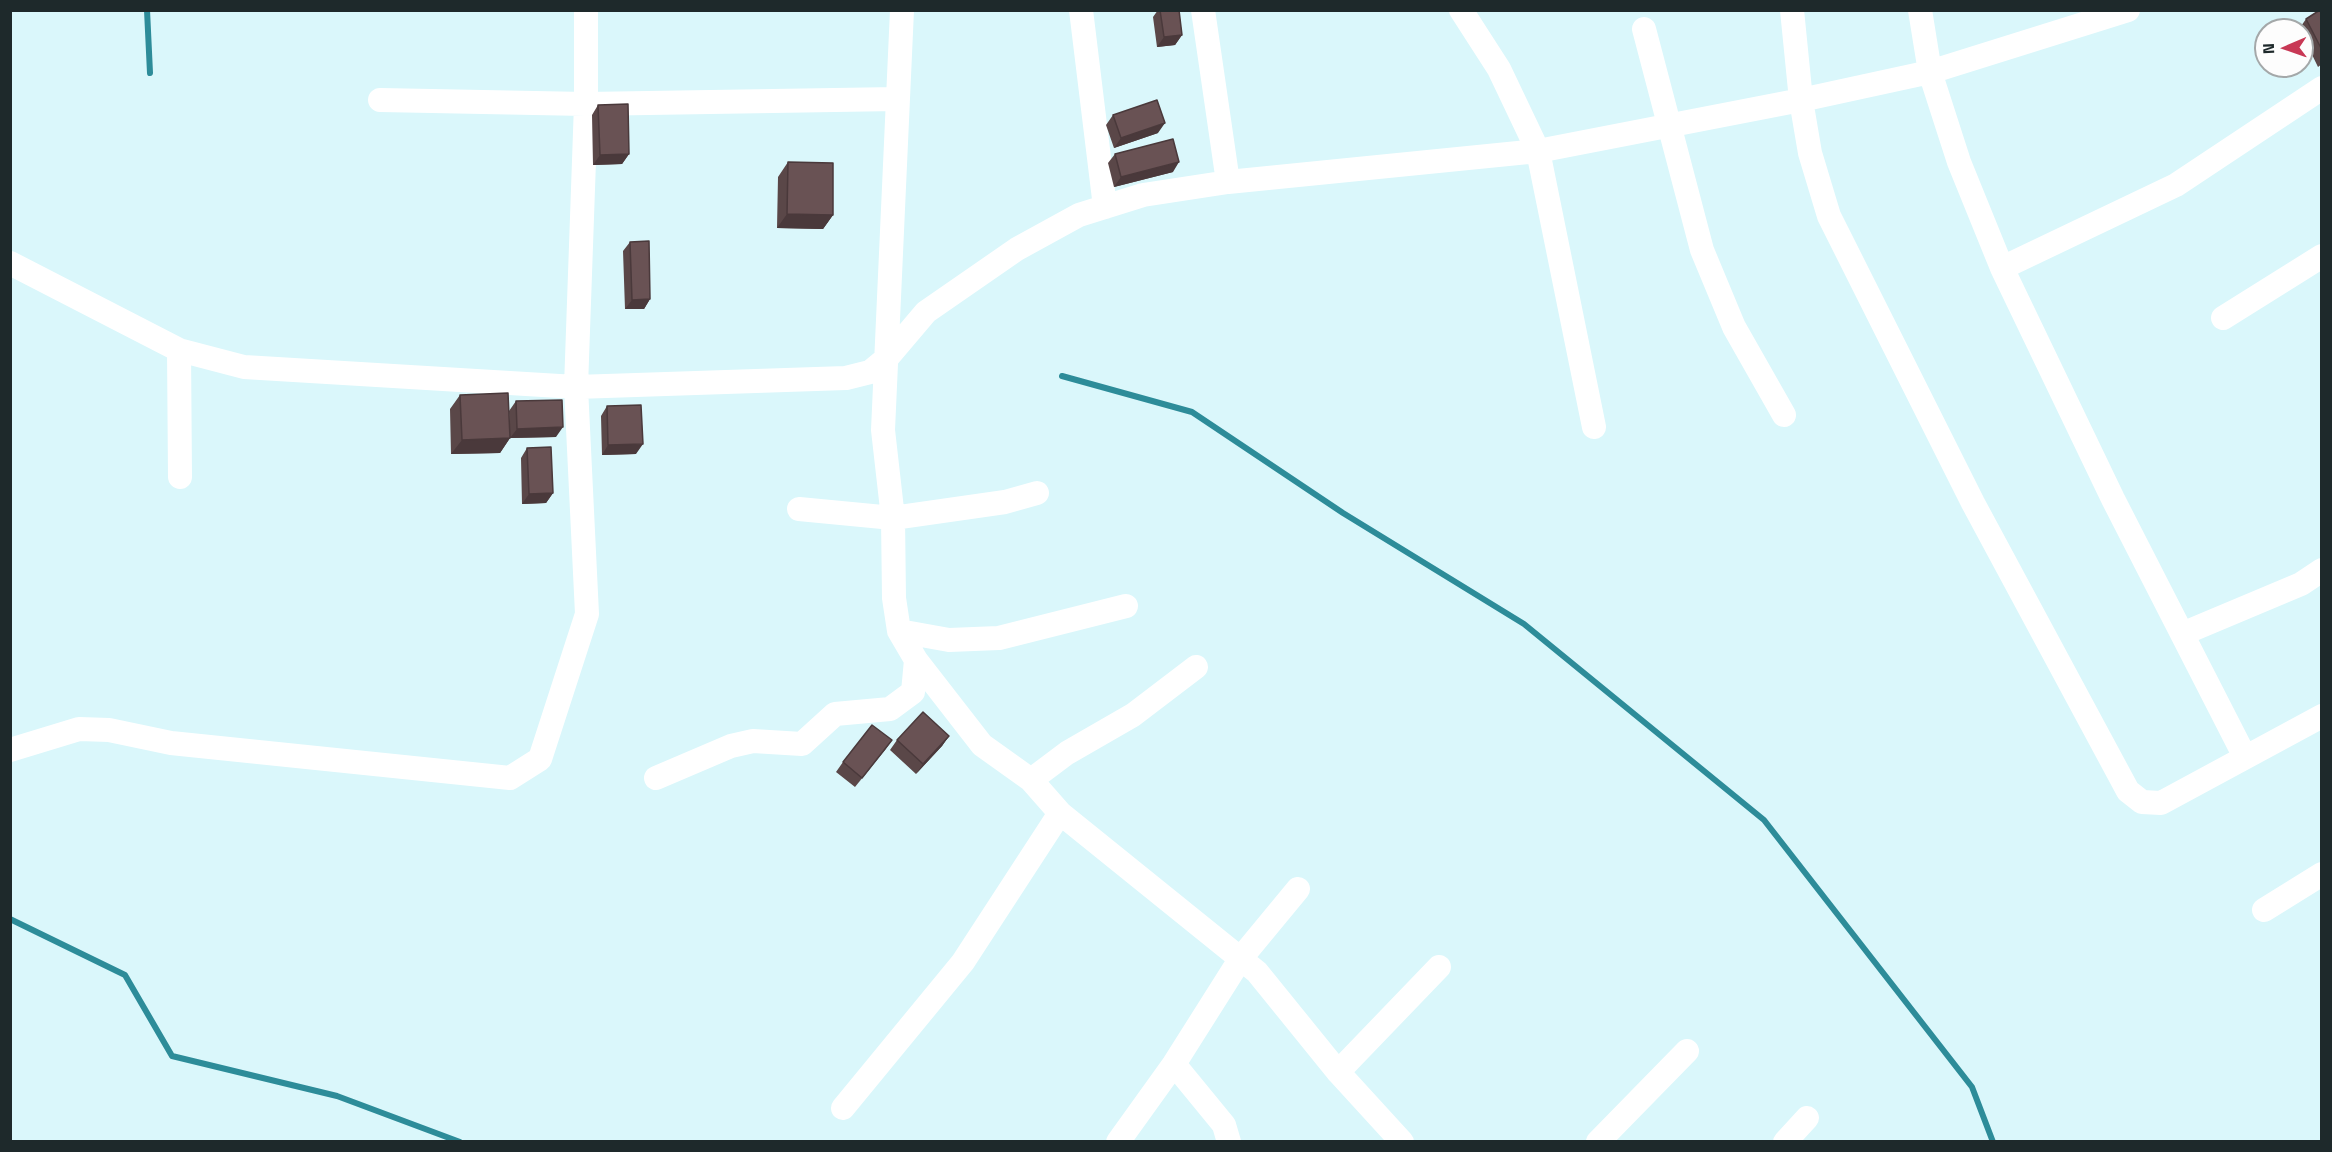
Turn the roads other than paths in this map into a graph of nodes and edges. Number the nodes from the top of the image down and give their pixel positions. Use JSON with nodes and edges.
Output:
{"nodes":[{"id":1,"x":586,"y":10,"type":"edge"},
{"id":2,"x":902,"y":10,"type":"edge"},
{"id":3,"x":1081,"y":10,"type":"edge"},
{"id":4,"x":1203,"y":10,"type":"edge"},
{"id":5,"x":1461,"y":10,"type":"edge"},
{"id":6,"x":1792,"y":10,"type":"edge"},
{"id":7,"x":1920,"y":10,"type":"edge"},
{"id":8,"x":2128,"y":10,"type":"edge"},
{"id":9,"x":1644,"y":29,"type":"dead end"},
{"id":10,"x":1930,"y":72,"type":"junction"},
{"id":11,"x":2322,"y":88,"type":"edge"},
{"id":12,"x":897,"y":99,"type":"junction"},
{"id":13,"x":380,"y":100,"type":"dead end"},
{"id":14,"x":1801,"y":100,"type":"junction"},
{"id":15,"x":586,"y":104,"type":"junction"},
{"id":16,"x":1671,"y":125,"type":"junction"},
{"id":17,"x":1538,"y":151,"type":"junction"},
{"id":18,"x":1228,"y":182,"type":"junction"},
{"id":19,"x":1104,"y":207,"type":"junction"},
{"id":20,"x":2322,"y":256,"type":"edge"},
{"id":21,"x":10,"y":263,"type":"edge"},
{"id":22,"x":2002,"y":268,"type":"junction"},
{"id":23,"x":2223,"y":318,"type":"dead end"},
{"id":24,"x":179,"y":350,"type":"junction"},
{"id":25,"x":886,"y":358,"type":"junction"},
{"id":26,"x":576,"y":387,"type":"junction"},
{"id":27,"x":1784,"y":415,"type":"dead end"},
{"id":28,"x":1594,"y":427,"type":"dead end"},
{"id":29,"x":180,"y":477,"type":"dead end"},
{"id":30,"x":1037,"y":493,"type":"dead end"},
{"id":31,"x":799,"y":509,"type":"dead end"},
{"id":32,"x":893,"y":518,"type":"junction"},
{"id":33,"x":2322,"y":570,"type":"edge"},
{"id":34,"x":1125,"y":606,"type":"dead end"},
{"id":35,"x":899,"y":631,"type":"junction"},
{"id":36,"x":2182,"y":634,"type":"junction"},
{"id":37,"x":916,"y":660,"type":"junction"},
{"id":38,"x":1196,"y":667,"type":"dead end"},
{"id":39,"x":2322,"y":716,"type":"edge"},
{"id":40,"x":10,"y":750,"type":"edge"},
{"id":41,"x":2245,"y":757,"type":"junction"},
{"id":42,"x":656,"y":778,"type":"dead end"},
{"id":43,"x":1031,"y":780,"type":"junction"},
{"id":44,"x":1060,"y":813,"type":"junction"},
{"id":45,"x":2322,"y":874,"type":"edge"},
{"id":46,"x":1298,"y":889,"type":"dead end"},
{"id":47,"x":2264,"y":910,"type":"dead end"},
{"id":48,"x":1241,"y":958,"type":"junction"},
{"id":49,"x":1439,"y":967,"type":"dead end"},
{"id":50,"x":1687,"y":1052,"type":"dead end"},
{"id":51,"x":1174,"y":1064,"type":"junction"},
{"id":52,"x":1338,"y":1072,"type":"junction"},
{"id":53,"x":843,"y":1108,"type":"dead end"},
{"id":54,"x":1807,"y":1118,"type":"dead end"},
{"id":55,"x":1118,"y":1142,"type":"edge"},
{"id":56,"x":1229,"y":1142,"type":"edge"},
{"id":57,"x":1402,"y":1142,"type":"edge"},
{"id":58,"x":1598,"y":1142,"type":"edge"},
{"id":59,"x":1785,"y":1142,"type":"edge"}],
"edges":[{"from":1,"to":15,"type":"street"},
{"from":2,"to":12,"type":"street"},
{"from":3,"to":19,"type":"street"},
{"from":4,"to":18,"type":"street"},
{"from":5,"to":17,"type":"street"},
{"from":6,"to":14,"type":"street"},
{"from":7,"to":10,"type":"street"},
{"from":8,"to":10,"type":"street"},
{"from":9,"to":16,"type":"street"},
{"from":10,"to":14,"type":"street"},
{"from":10,"to":22,"type":"street"},
{"from":11,"to":22,"type":"street"},
{"from":12,"to":15,"type":"street"},
{"from":12,"to":25,"type":"street"},
{"from":13,"to":15,"type":"street"},
{"from":14,"to":16,"type":"street"},
{"from":14,"to":41,"type":"street"},
{"from":15,"to":26,"type":"street"},
{"from":16,"to":17,"type":"street"},
{"from":16,"to":27,"type":"street"},
{"from":17,"to":18,"type":"street"},
{"from":17,"to":28,"type":"street"},
{"from":18,"to":19,"type":"street"},
{"from":19,"to":25,"type":"street"},
{"from":20,"to":23,"type":"street"},
{"from":21,"to":24,"type":"street"},
{"from":22,"to":36,"type":"street"},
{"from":24,"to":26,"type":"street"},
{"from":24,"to":29,"type":"street"},
{"from":25,"to":26,"type":"street"},
{"from":25,"to":32,"type":"street"},
{"from":26,"to":40,"type":"street"},
{"from":30,"to":32,"type":"street"},
{"from":31,"to":32,"type":"street"},
{"from":32,"to":35,"type":"street"},
{"from":33,"to":36,"type":"street"},
{"from":34,"to":35,"type":"street"},
{"from":35,"to":37,"type":"street"},
{"from":36,"to":41,"type":"street"},
{"from":37,"to":42,"type":"street"},
{"from":37,"to":43,"type":"street"},
{"from":38,"to":43,"type":"street"},
{"from":39,"to":41,"type":"street"},
{"from":43,"to":44,"type":"street"},
{"from":44,"to":48,"type":"street"},
{"from":44,"to":53,"type":"street"},
{"from":45,"to":47,"type":"street"},
{"from":46,"to":48,"type":"street"},
{"from":48,"to":51,"type":"street"},
{"from":48,"to":52,"type":"street"},
{"from":49,"to":52,"type":"street"},
{"from":50,"to":58,"type":"street"},
{"from":51,"to":55,"type":"street"},
{"from":51,"to":56,"type":"street"},
{"from":52,"to":57,"type":"street"},
{"from":54,"to":59,"type":"street"}]}
